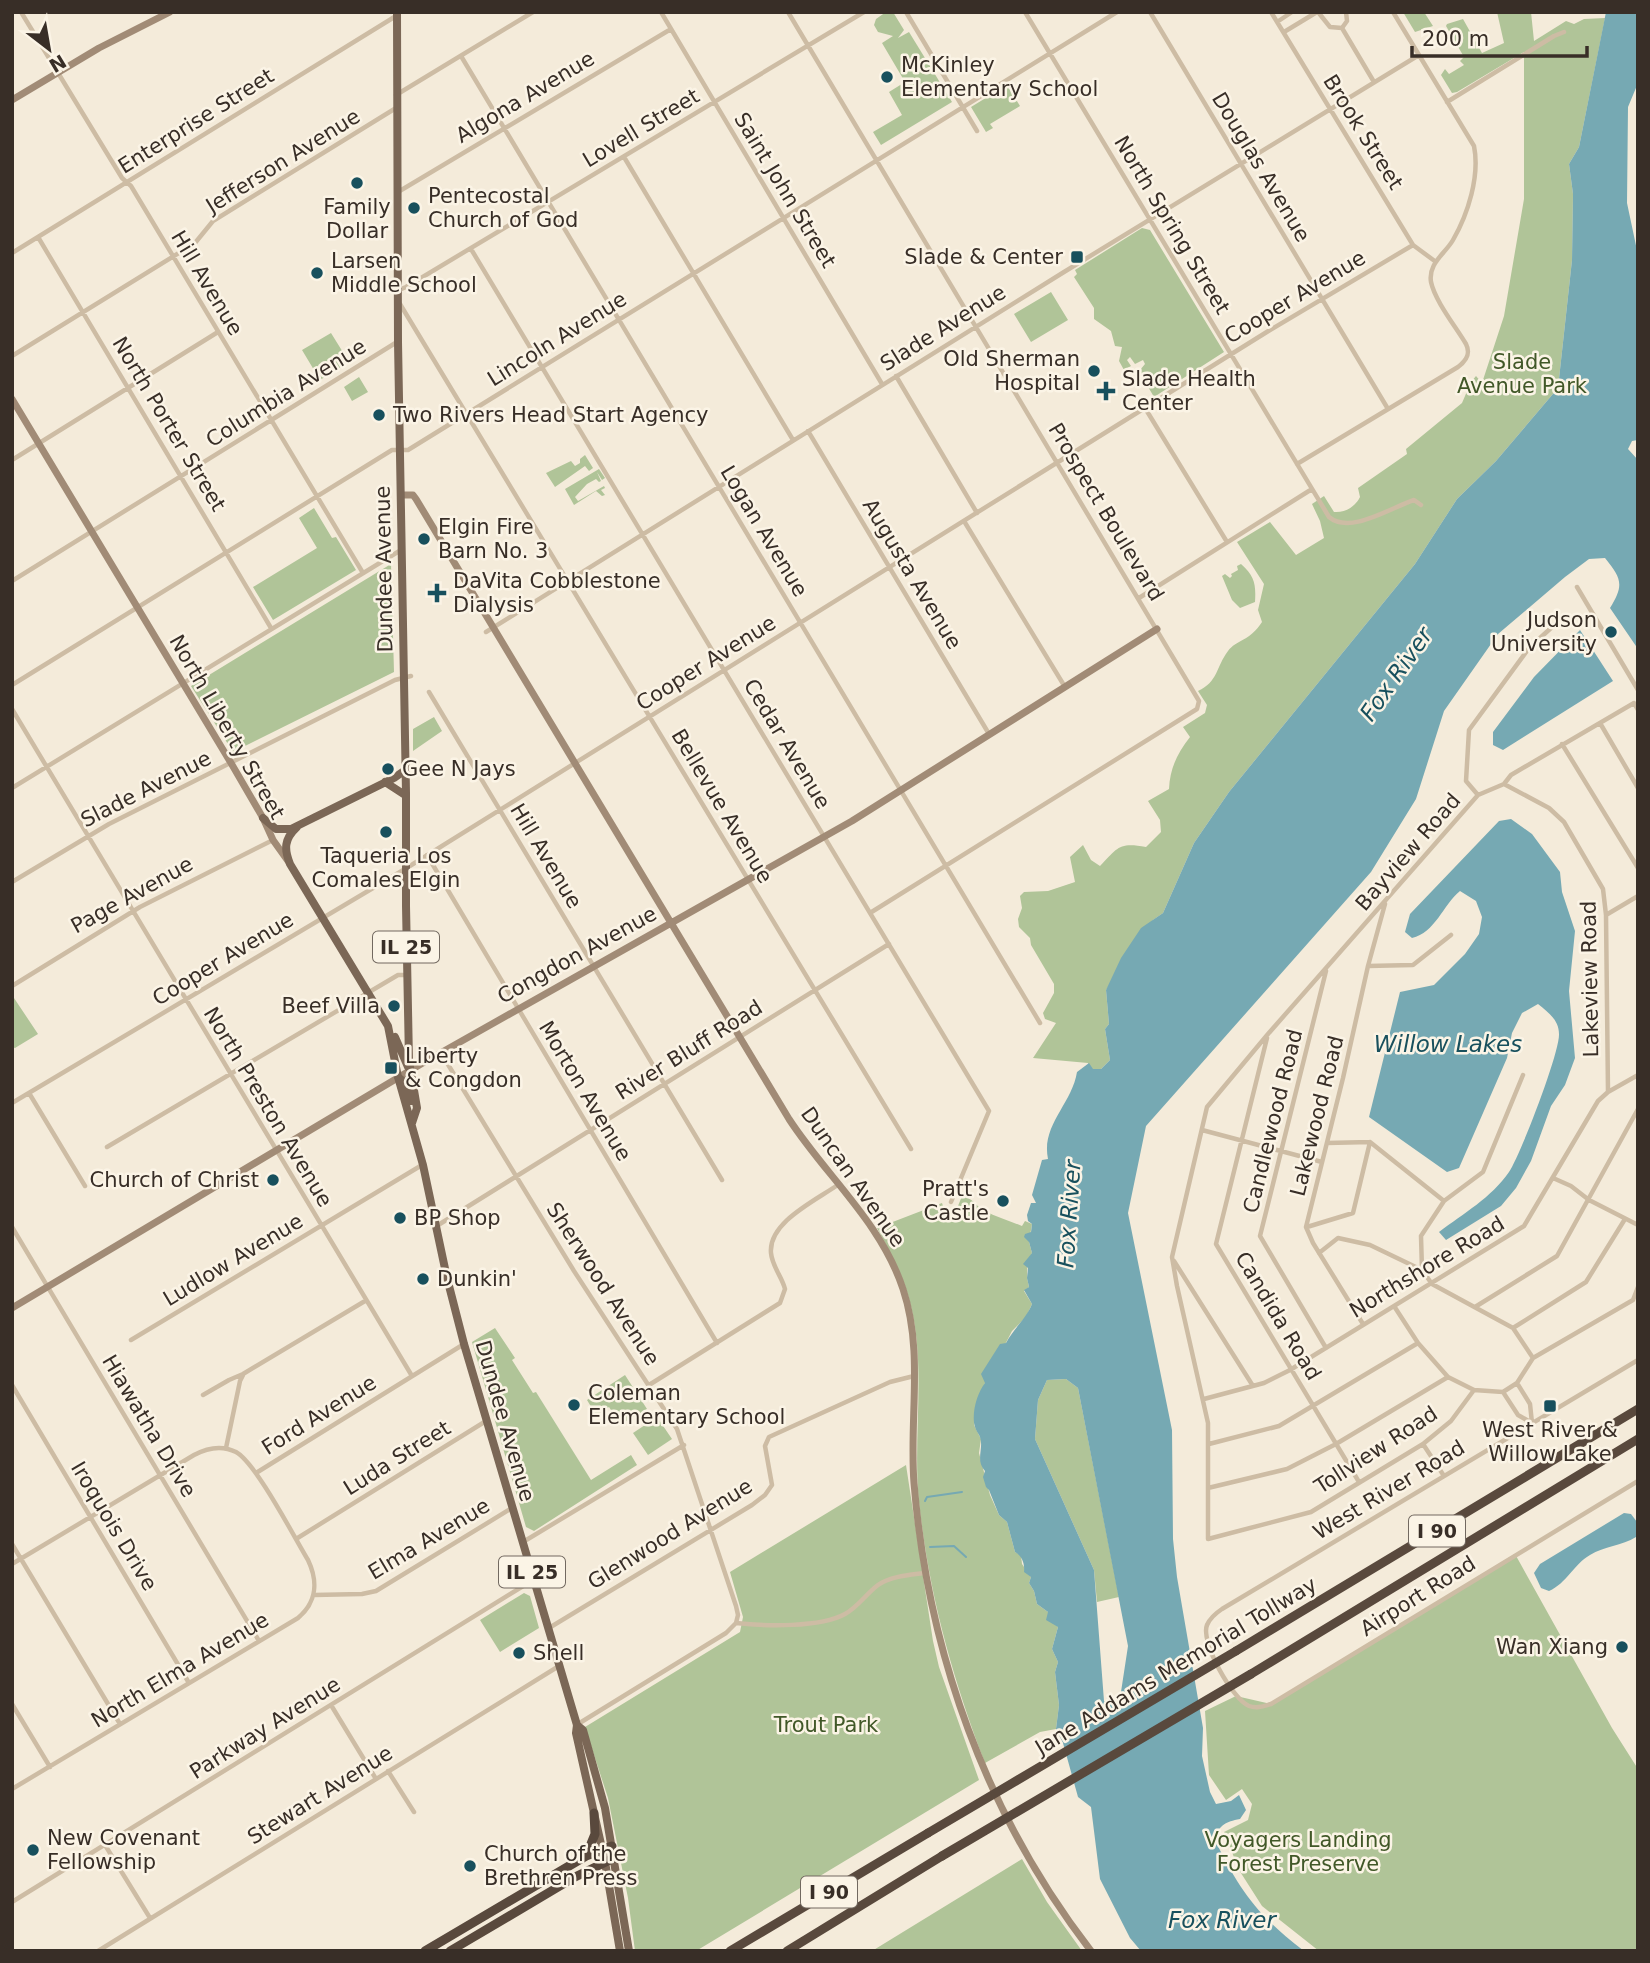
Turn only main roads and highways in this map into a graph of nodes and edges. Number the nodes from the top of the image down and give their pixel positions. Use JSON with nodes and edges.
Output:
{"nodes":[{"id":1,"x":396,"y":14,"type":"edge"},
{"id":2,"x":404,"y":771,"type":"junction"},
{"id":3,"x":386,"y":782,"type":"junction"},
{"id":4,"x":405,"y":795,"type":"junction"},
{"id":5,"x":263,"y":818,"type":"road end"},
{"id":6,"x":297,"y":827,"type":"junction"},
{"id":7,"x":388,"y":1026,"type":"junction"},
{"id":8,"x":410,"y":1070,"type":"junction"},
{"id":9,"x":398,"y":1077,"type":"joint"},
{"id":10,"x":414,"y":1119,"type":"junction"},
{"id":11,"x":1638,"y":1409,"type":"edge"},
{"id":12,"x":1638,"y":1439,"type":"edge"},
{"id":13,"x":577,"y":1725,"type":"junction"},
{"id":14,"x":594,"y":1813,"type":"junction"},
{"id":15,"x":612,"y":1846,"type":"junction"},
{"id":16,"x":602,"y":1850,"type":"junction"},
{"id":17,"x":586,"y":1856,"type":"junction"},
{"id":18,"x":609,"y":1860,"type":"junction"},
{"id":19,"x":425,"y":1951,"type":"edge"},
{"id":20,"x":450,"y":1951,"type":"edge"},
{"id":21,"x":620,"y":1951,"type":"edge"},
{"id":22,"x":629,"y":1951,"type":"edge"},
{"id":23,"x":730,"y":1951,"type":"edge"},
{"id":24,"x":787,"y":1951,"type":"edge"}],
"edges":[{"from":1,"to":2,"type":"main road","name":"Dundee Avenue"},
{"from":2,"to":3,"type":"main road"},
{"from":2,"to":4,"type":"main road","name":"Dundee Avenue","number":"IL 25"},
{"from":3,"to":4,"type":"main road"},
{"from":3,"to":6,"type":"main road"},
{"from":4,"to":8,"type":"main road","name":"Dundee Avenue","number":"IL 25"},
{"from":5,"to":6,"type":"main road"},
{"from":6,"to":7,"type":"main road","name":"North Liberty Street","number":"IL 25"},
{"from":7,"to":8,"type":"main road"},
{"from":7,"to":9,"type":"main road","name":"North Liberty Street","number":"IL 25"},
{"from":8,"to":10,"type":"main road","name":"Dundee Avenue","number":"IL 25"},
{"from":9,"to":10,"type":"main road","name":"Dundee Avenue","number":"IL 25"},
{"from":10,"to":13,"type":"main road","name":"Dundee Avenue","number":"IL 25"},
{"from":11,"to":23,"type":"highway","name":"Jane Addams Memorial Tollway","number":"I 90","bridge":true},
{"from":12,"to":24,"type":"highway","name":"Jane Addams Memorial Tollway","number":"I 90","bridge":true},
{"from":13,"to":14,"type":"main road","name":"Dundee Avenue","number":"IL 25"},
{"from":13,"to":15,"type":"main road","name":"Dundee Avenue","number":"IL 25"},
{"from":14,"to":16,"type":"main road","name":"Dundee Avenue","number":"IL 25"},
{"from":14,"to":17,"type":"highway"},
{"from":15,"to":16,"type":"highway"},
{"from":15,"to":18,"type":"main road","name":"Dundee Avenue","number":"IL 25"},
{"from":16,"to":17,"type":"highway"},
{"from":16,"to":18,"type":"main road","name":"Dundee Avenue","number":"IL 25"},
{"from":17,"to":19,"type":"highway"},
{"from":18,"to":20,"type":"highway"},
{"from":18,"to":21,"type":"main road","name":"Dundee Avenue","number":"IL 25"},
{"from":18,"to":22,"type":"main road","name":"Dundee Avenue","number":"IL 25"}]}
